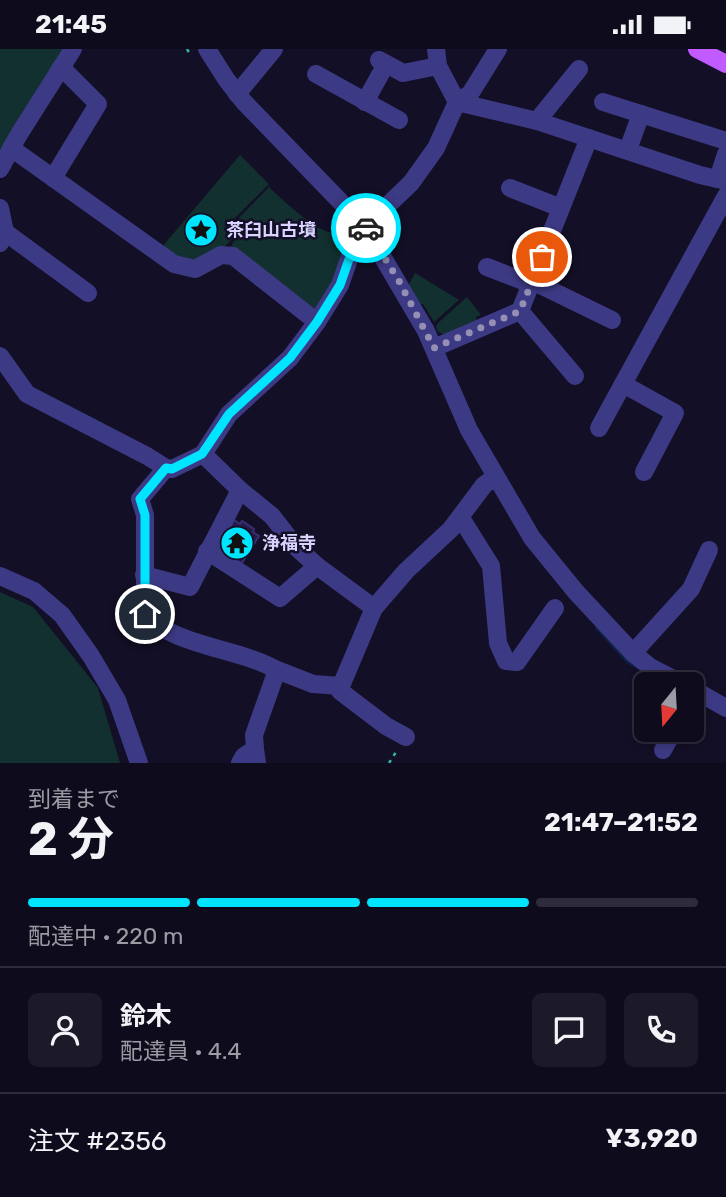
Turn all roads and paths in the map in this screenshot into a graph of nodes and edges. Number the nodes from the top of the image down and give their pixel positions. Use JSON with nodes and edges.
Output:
{"nodes":[{"id":1,"x":73,"y":49,"type":"edge"},
{"id":2,"x":207,"y":49,"type":"edge"},
{"id":3,"x":274,"y":49,"type":"edge"},
{"id":4,"x":498,"y":49,"type":"edge"},
{"id":5,"x":697,"y":49,"type":"edge"},
{"id":6,"x":720,"y":57,"type":"edge"},
{"id":7,"x":437,"y":58,"type":"edge"},
{"id":8,"x":61,"y":67,"type":"junction"},
{"id":9,"x":579,"y":69,"type":"dead end"},
{"id":10,"x":316,"y":75,"type":"dead end"},
{"id":11,"x":237,"y":94,"type":"junction"},
{"id":12,"x":365,"y":102,"type":"junction"},
{"id":13,"x":457,"y":102,"type":"junction"},
{"id":14,"x":603,"y":102,"type":"dead end"},
{"id":15,"x":641,"y":114,"type":"junction"},
{"id":16,"x":399,"y":120,"type":"dead end"},
{"id":17,"x":537,"y":121,"type":"junction"},
{"id":18,"x":589,"y":138,"type":"junction"},
{"id":19,"x":726,"y":141,"type":"edge"},
{"id":20,"x":630,"y":144,"type":"dead end"},
{"id":21,"x":11,"y":148,"type":"junction"},
{"id":22,"x":726,"y":154,"type":"edge"},
{"id":23,"x":0,"y":169,"type":"edge"},
{"id":24,"x":53,"y":178,"type":"junction"},
{"id":25,"x":722,"y":180,"type":"edge"},
{"id":26,"x":510,"y":188,"type":"dead end"},
{"id":27,"x":726,"y":196,"type":"edge"},
{"id":28,"x":0,"y":208,"type":"edge"},
{"id":29,"x":561,"y":208,"type":"junction"},
{"id":30,"x":365,"y":227,"type":"junction"},
{"id":31,"x":3,"y":238,"type":"edge"},
{"id":32,"x":487,"y":267,"type":"dead end"},
{"id":33,"x":532,"y":282,"type":"junction"},
{"id":34,"x":88,"y":293,"type":"dead end"},
{"id":35,"x":520,"y":311,"type":"junction"},
{"id":36,"x":612,"y":320,"type":"dead end"},
{"id":37,"x":317,"y":322,"type":"junction"},
{"id":38,"x":434,"y":348,"type":"junction"},
{"id":39,"x":0,"y":356,"type":"edge"},
{"id":40,"x":575,"y":376,"type":"dead end"},
{"id":41,"x":623,"y":384,"type":"junction"},
{"id":42,"x":599,"y":428,"type":"dead end"},
{"id":43,"x":202,"y":454,"type":"junction"},
{"id":44,"x":166,"y":468,"type":"junction"},
{"id":45,"x":644,"y":472,"type":"dead end"},
{"id":46,"x":489,"y":481,"type":"junction"},
{"id":47,"x":240,"y":490,"type":"junction"},
{"id":48,"x":461,"y":518,"type":"junction"},
{"id":49,"x":709,"y":550,"type":"dead end"},
{"id":50,"x":207,"y":551,"type":"junction"},
{"id":51,"x":317,"y":566,"type":"junction"},
{"id":52,"x":144,"y":575,"type":"junction"},
{"id":53,"x":0,"y":576,"type":"edge"},
{"id":54,"x":374,"y":608,"type":"junction"},
{"id":55,"x":555,"y":608,"type":"dead end"},
{"id":56,"x":633,"y":653,"type":"junction"},
{"id":57,"x":277,"y":670,"type":"junction"},
{"id":58,"x":659,"y":672,"type":"edge"},
{"id":59,"x":341,"y":686,"type":"junction"},
{"id":60,"x":704,"y":697,"type":"edge"},
{"id":61,"x":726,"y":708,"type":"edge"},
{"id":62,"x":406,"y":737,"type":"dead end"},
{"id":63,"x":667,"y":742,"type":"edge"},
{"id":64,"x":663,"y":750,"type":"dead end"},
{"id":65,"x":256,"y":756,"type":"edge"},
{"id":66,"x":139,"y":763,"type":"edge"},
{"id":67,"x":240,"y":763,"type":"edge"}],
"edges":[{"from":1,"to":8,"type":"street"},
{"from":2,"to":11,"type":"street"},
{"from":3,"to":11,"type":"street"},
{"from":4,"to":13,"type":"street"},
{"from":5,"to":6,"type":"main road"},
{"from":7,"to":12,"type":"street"},
{"from":7,"to":13,"type":"street"},
{"from":8,"to":21,"type":"street"},
{"from":8,"to":24,"type":"street"},
{"from":9,"to":17,"type":"street"},
{"from":10,"to":12,"type":"street"},
{"from":11,"to":30,"type":"street"},
{"from":12,"to":16,"type":"street"},
{"from":13,"to":17,"type":"street"},
{"from":13,"to":30,"type":"street"},
{"from":14,"to":15,"type":"street"},
{"from":15,"to":19,"type":"street"},
{"from":15,"to":20,"type":"street"},
{"from":17,"to":18,"type":"street"},
{"from":18,"to":25,"type":"street"},
{"from":18,"to":29,"type":"street"},
{"from":21,"to":23,"type":"street"},
{"from":21,"to":24,"type":"street"},
{"from":22,"to":25,"type":"street"},
{"from":24,"to":37,"type":"street"},
{"from":26,"to":29,"type":"street"},
{"from":27,"to":41,"type":"street"},
{"from":28,"to":31,"type":"street"},
{"from":29,"to":33,"type":"street"},
{"from":30,"to":37,"type":"street"},
{"from":30,"to":38,"type":"street"},
{"from":31,"to":34,"type":"street"},
{"from":32,"to":33,"type":"street"},
{"from":33,"to":35,"type":"street"},
{"from":33,"to":36,"type":"street"},
{"from":35,"to":38,"type":"street"},
{"from":35,"to":40,"type":"street"},
{"from":37,"to":43,"type":"street"},
{"from":38,"to":46,"type":"street"},
{"from":39,"to":44,"type":"street"},
{"from":41,"to":42,"type":"street"},
{"from":41,"to":45,"type":"street"},
{"from":43,"to":44,"type":"street"},
{"from":43,"to":47,"type":"street"},
{"from":44,"to":52,"type":"street"},
{"from":46,"to":48,"type":"street"},
{"from":46,"to":56,"type":"street"},
{"from":47,"to":50,"type":"street"},
{"from":47,"to":51,"type":"street"},
{"from":48,"to":54,"type":"street"},
{"from":48,"to":55,"type":"street"},
{"from":49,"to":56,"type":"street"},
{"from":50,"to":51,"type":"street"},
{"from":50,"to":52,"type":"street"},
{"from":51,"to":54,"type":"street"},
{"from":52,"to":57,"type":"street"},
{"from":53,"to":66,"type":"street"},
{"from":54,"to":59,"type":"street"},
{"from":56,"to":58,"type":"street"},
{"from":57,"to":59,"type":"street"},
{"from":57,"to":65,"type":"street"},
{"from":59,"to":62,"type":"street"},
{"from":60,"to":61,"type":"street"},
{"from":63,"to":64,"type":"street"},
{"from":65,"to":67,"type":"street"}]}
